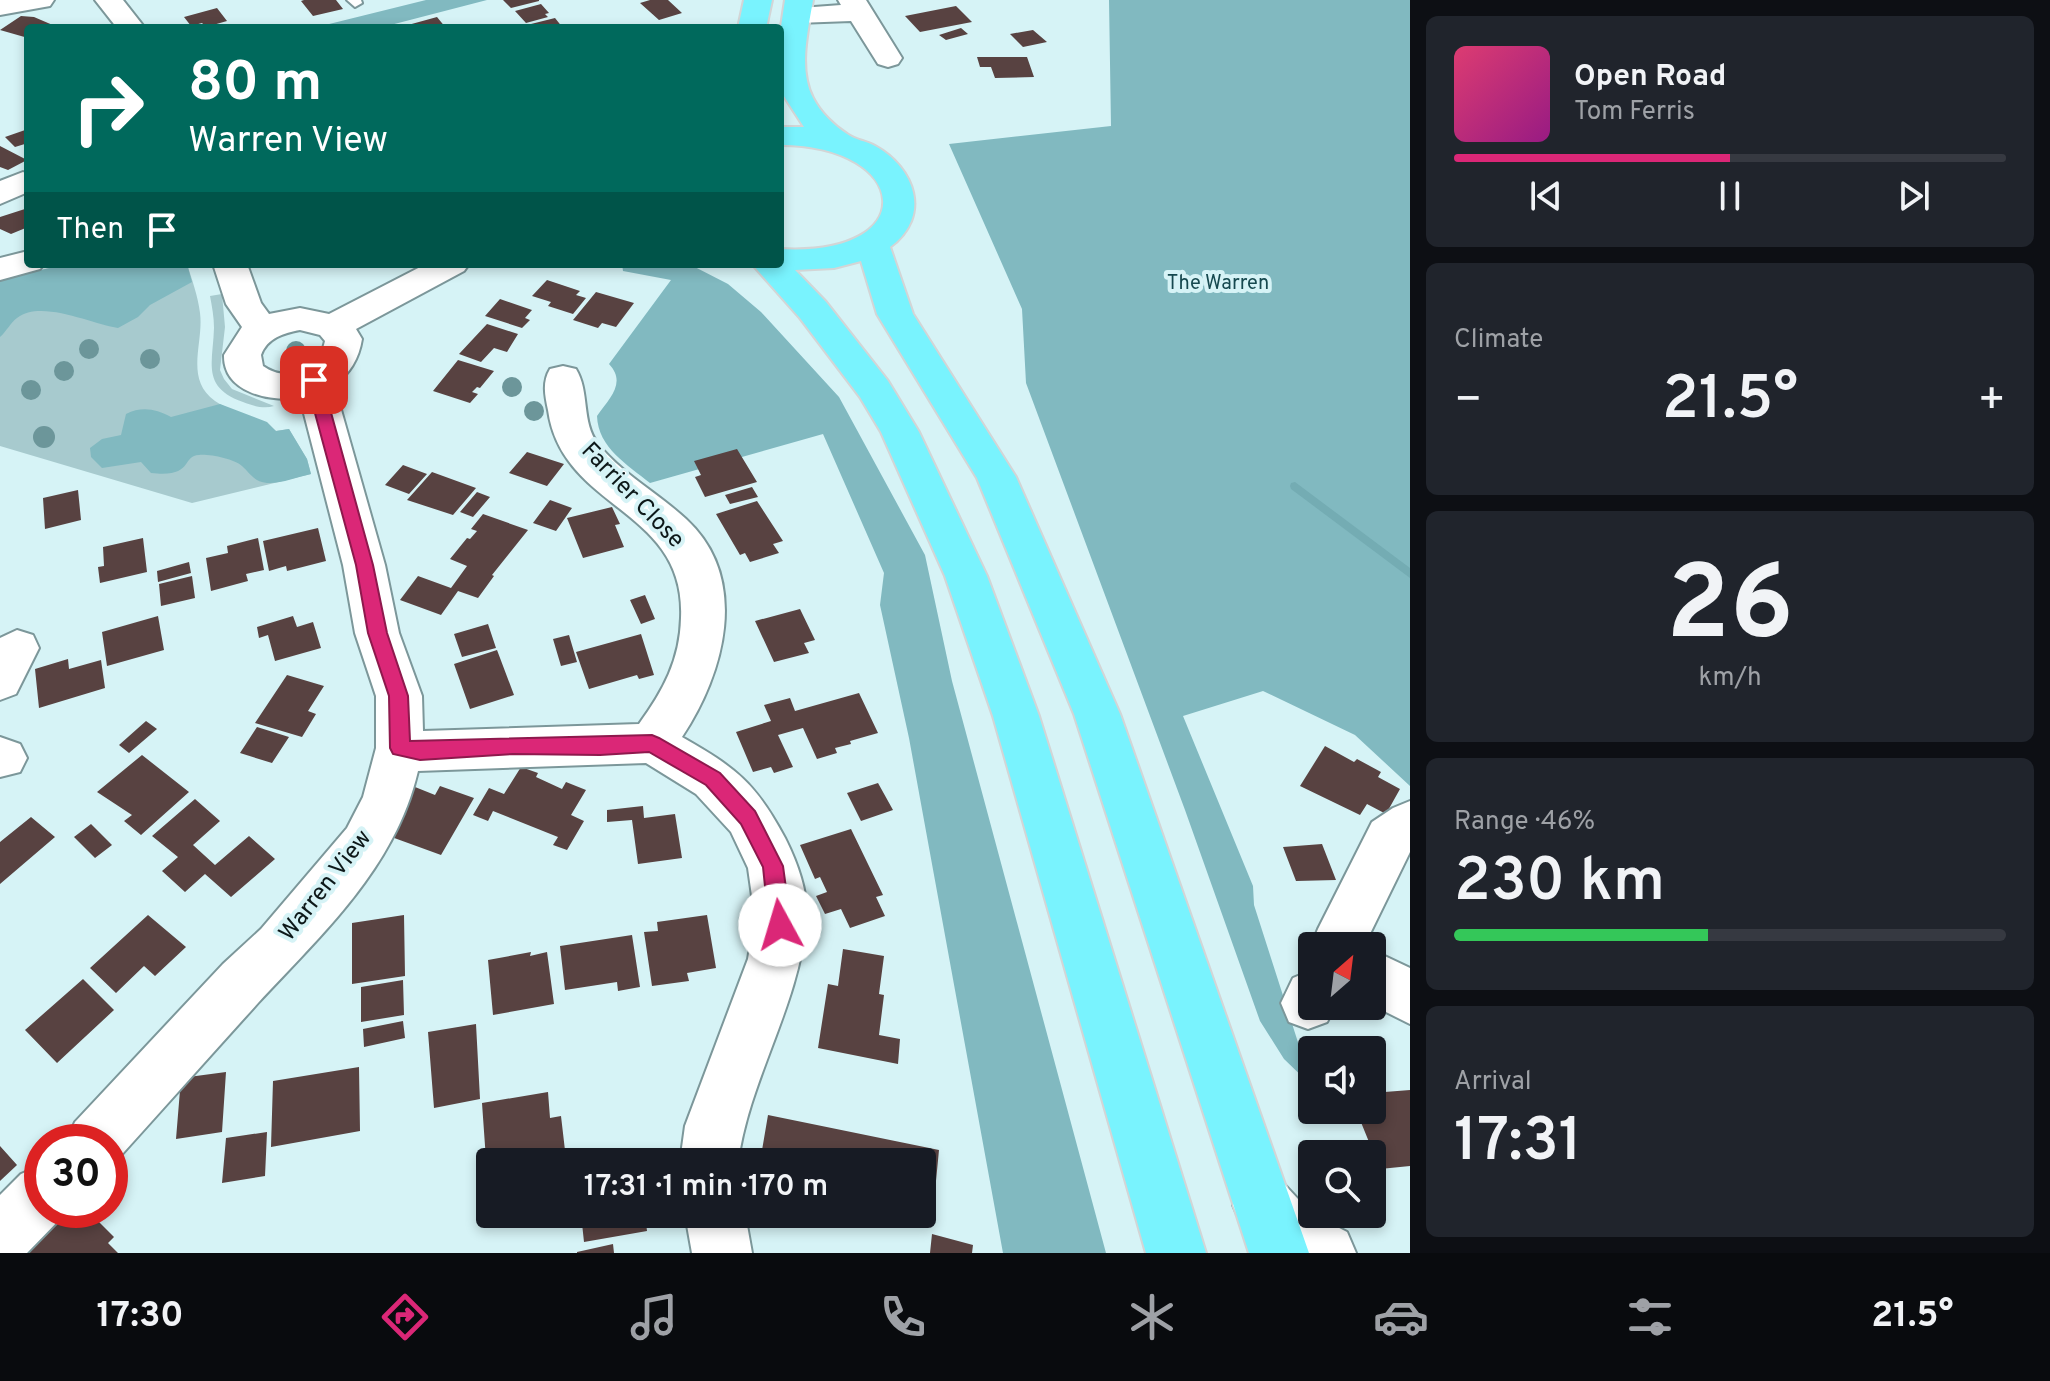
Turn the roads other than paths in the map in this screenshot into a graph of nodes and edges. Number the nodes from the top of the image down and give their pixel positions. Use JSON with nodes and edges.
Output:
{"nodes":[{"id":1,"x":40,"y":0,"type":"edge"},
{"id":2,"x":82,"y":0,"type":"edge"},
{"id":3,"x":108,"y":0,"type":"edge"},
{"id":4,"x":758,"y":0,"type":"edge"},
{"id":5,"x":856,"y":6,"type":"edge"},
{"id":6,"x":0,"y":7,"type":"edge"},
{"id":7,"x":798,"y":7,"type":"edge"},
{"id":8,"x":128,"y":24,"type":"edge"},
{"id":9,"x":753,"y":24,"type":"edge"},
{"id":10,"x":888,"y":58,"type":"dead end"},
{"id":11,"x":784,"y":136,"type":"edge"},
{"id":12,"x":837,"y":142,"type":"junction"},
{"id":13,"x":873,"y":245,"type":"junction"},
{"id":14,"x":784,"y":259,"type":"edge"},
{"id":15,"x":24,"y":263,"type":"edge"},
{"id":16,"x":231,"y":268,"type":"edge"},
{"id":17,"x":445,"y":268,"type":"edge"},
{"id":18,"x":773,"y":268,"type":"edge"},
{"id":19,"x":0,"y":269,"type":"edge"},
{"id":20,"x":332,"y":326,"type":"junction"},
{"id":21,"x":262,"y":330,"type":"junction"},
{"id":22,"x":563,"y":378,"type":"dead end"},
{"id":23,"x":314,"y":380,"type":"junction"},
{"id":24,"x":652,"y":743,"type":"junction"},
{"id":25,"x":400,"y":748,"type":"junction"},
{"id":26,"x":1410,"y":823,"type":"edge"},
{"id":27,"x":1348,"y":932,"type":"edge"},
{"id":28,"x":1386,"y":983,"type":"edge"},
{"id":29,"x":1410,"y":998,"type":"edge"},
{"id":30,"x":112,"y":1124,"type":"edge"},
{"id":31,"x":711,"y":1148,"type":"edge"},
{"id":32,"x":24,"y":1213,"type":"edge"},
{"id":33,"x":718,"y":1228,"type":"edge"},
{"id":34,"x":1271,"y":1229,"type":"edge"},
{"id":35,"x":0,"y":1237,"type":"edge"},
{"id":36,"x":722,"y":1253,"type":"edge"},
{"id":37,"x":1176,"y":1253,"type":"edge"},
{"id":38,"x":1326,"y":1253,"type":"edge"}],
"edges":[{"from":1,"to":6,"type":"street"},
{"from":2,"to":3,"type":"street"},
{"from":3,"to":8,"type":"street"},
{"from":4,"to":9,"type":"main road"},
{"from":5,"to":7,"type":"street"},
{"from":5,"to":10,"type":"street"},
{"from":7,"to":12,"type":"main road"},
{"from":11,"to":12,"type":"main road"},
{"from":12,"to":13,"type":"main road"},
{"from":13,"to":14,"type":"main road"},
{"from":13,"to":34,"type":"main road"},
{"from":15,"to":19,"type":"street"},
{"from":16,"to":21,"type":"street"},
{"from":17,"to":20,"type":"street"},
{"from":18,"to":37,"type":"main road"},
{"from":20,"to":21,"type":"street"},
{"from":20,"to":23,"type":"street"},
{"from":21,"to":23,"type":"street"},
{"from":22,"to":24,"type":"street","name":"Farrier Close"},
{"from":23,"to":25,"type":"street","name":"Warren View"},
{"from":24,"to":25,"type":"street"},
{"from":24,"to":31,"type":"street"},
{"from":25,"to":30,"type":"street","name":"Warren View"},
{"from":26,"to":27,"type":"street"},
{"from":28,"to":29,"type":"street"},
{"from":32,"to":35,"type":"street"},
{"from":33,"to":36,"type":"street"},
{"from":34,"to":38,"type":"street"}]}
